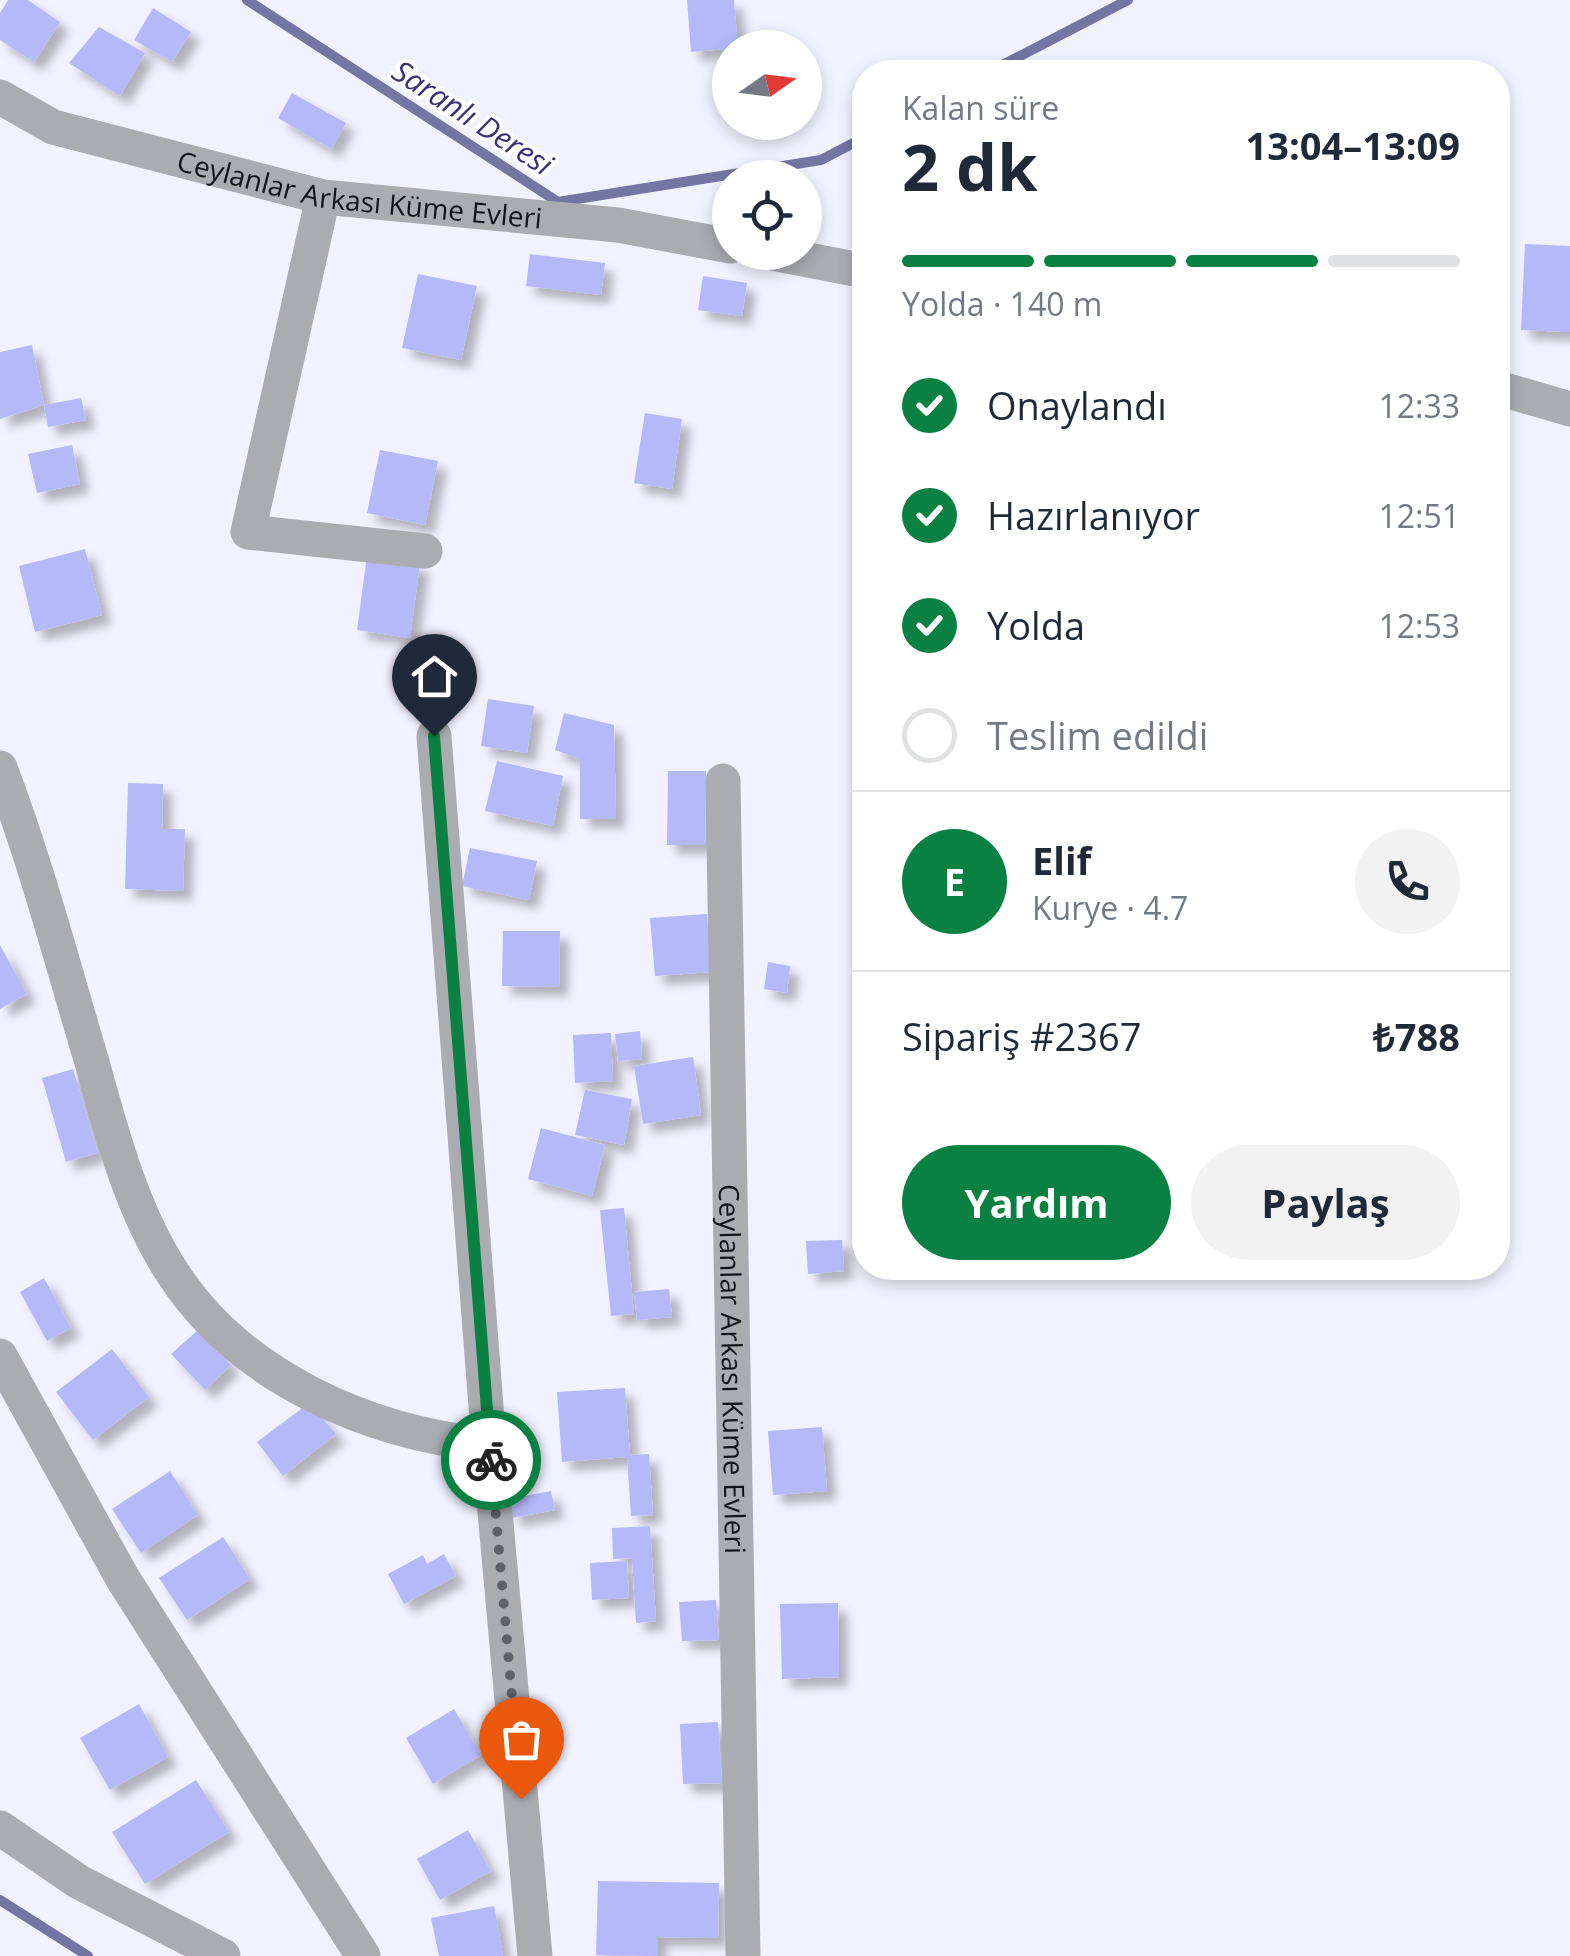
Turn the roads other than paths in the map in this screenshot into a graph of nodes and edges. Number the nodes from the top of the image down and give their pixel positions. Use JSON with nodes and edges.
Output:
{"nodes":[{"id":1,"x":0,"y":97,"type":"edge"},
{"id":2,"x":323,"y":198,"type":"junction"},
{"id":3,"x":712,"y":243,"type":"edge"},
{"id":4,"x":822,"y":262,"type":"edge"},
{"id":5,"x":852,"y":268,"type":"edge"},
{"id":6,"x":1510,"y":392,"type":"edge"},
{"id":7,"x":1570,"y":409,"type":"edge"},
{"id":8,"x":425,"y":551,"type":"dead end"},
{"id":9,"x":434,"y":736,"type":"dead end"},
{"id":10,"x":0,"y":768,"type":"edge"},
{"id":11,"x":723,"y":781,"type":"dead end"},
{"id":12,"x":8,"y":814,"type":"edge"},
{"id":13,"x":0,"y":1356,"type":"edge"},
{"id":14,"x":489,"y":1445,"type":"junction"},
{"id":15,"x":0,"y":1828,"type":"edge"},
{"id":16,"x":222,"y":1956,"type":"edge"},
{"id":17,"x":364,"y":1956,"type":"edge"},
{"id":18,"x":535,"y":1956,"type":"edge"},
{"id":19,"x":743,"y":1956,"type":"edge"}],
"edges":[{"from":1,"to":2,"type":"street","name":"Ceylanlar Arkası Küme Evleri"},
{"from":2,"to":3,"type":"street","name":"Ceylanlar Arkası Küme Evleri"},
{"from":2,"to":8,"type":"street"},
{"from":4,"to":5,"type":"street"},
{"from":6,"to":7,"type":"street"},
{"from":9,"to":14,"type":"street"},
{"from":10,"to":12,"type":"street"},
{"from":11,"to":19,"type":"street","name":"Ceylanlar Arkası Küme Evleri"},
{"from":12,"to":14,"type":"street"},
{"from":13,"to":17,"type":"street"},
{"from":14,"to":18,"type":"street"},
{"from":15,"to":16,"type":"street"}]}
